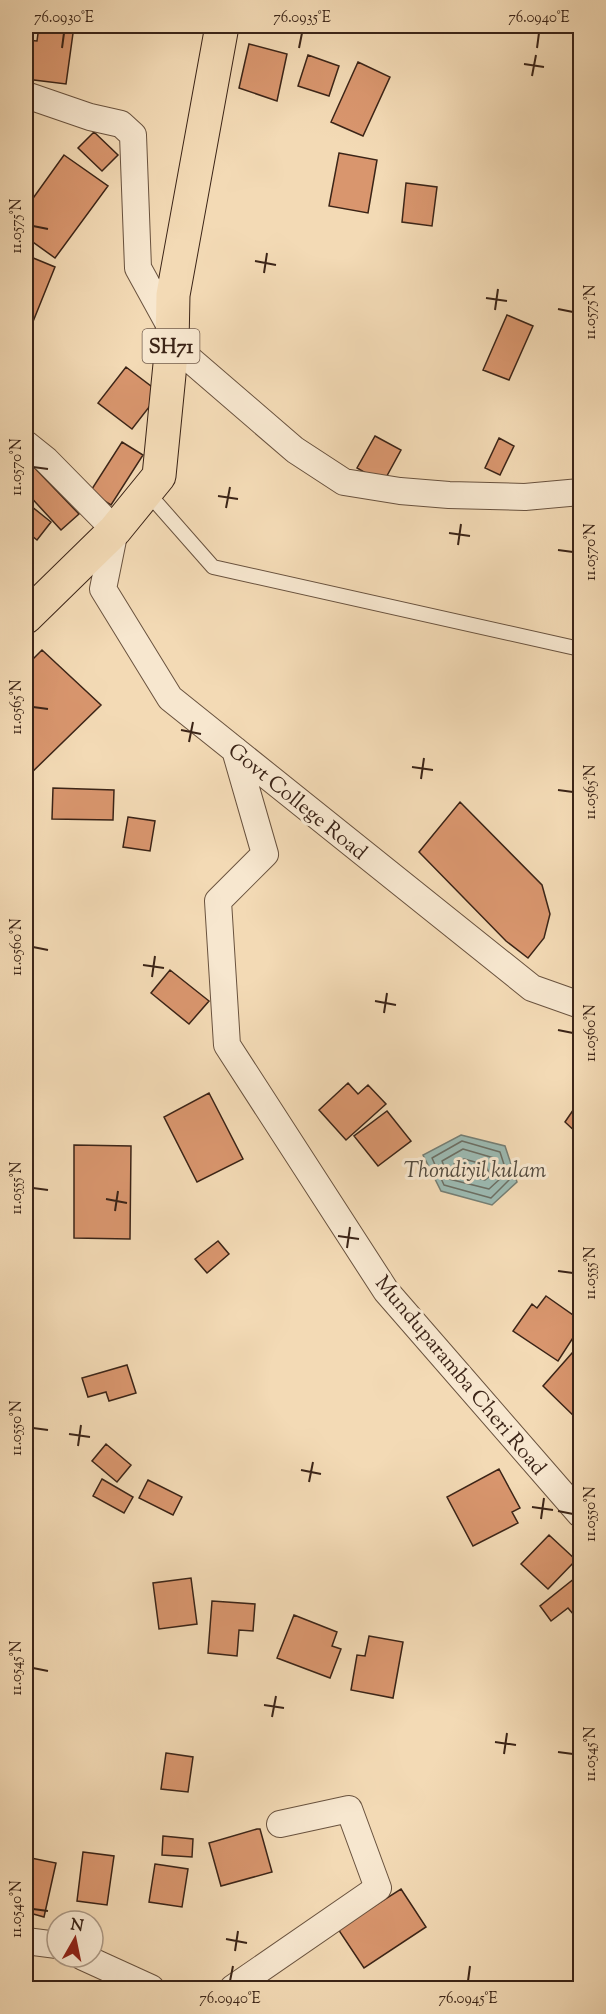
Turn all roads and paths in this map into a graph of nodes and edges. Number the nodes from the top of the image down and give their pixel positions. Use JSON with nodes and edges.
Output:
{"nodes":[{"id":1,"x":222,"y":26,"type":"edge"},
{"id":2,"x":26,"y":95,"type":"edge"},
{"id":3,"x":171,"y":336,"type":"junction"},
{"id":4,"x":26,"y":444,"type":"edge"},
{"id":5,"x":145,"y":490,"type":"junction"},
{"id":6,"x":580,"y":492,"type":"edge"},
{"id":7,"x":115,"y":530,"type":"junction"},
{"id":8,"x":26,"y":617,"type":"edge"},
{"id":9,"x":580,"y":649,"type":"edge"},
{"id":10,"x":235,"y":750,"type":"junction"},
{"id":11,"x":580,"y":1005,"type":"edge"},
{"id":12,"x":580,"y":1514,"type":"edge"},
{"id":13,"x":280,"y":1824,"type":"dead end"},
{"id":14,"x":26,"y":1941,"type":"edge"},
{"id":15,"x":45,"y":1943,"type":"edge"},
{"id":16,"x":105,"y":1967,"type":"edge"},
{"id":17,"x":151,"y":1989,"type":"edge"},
{"id":18,"x":233,"y":1989,"type":"edge"}],
"edges":[{"from":1,"to":3,"type":"main road","number":"SH71"},
{"from":2,"to":3,"type":"street"},
{"from":3,"to":5,"type":"main road","number":"SH71"},
{"from":3,"to":6,"type":"street"},
{"from":4,"to":7,"type":"street"},
{"from":5,"to":7,"type":"main road","number":"SH71"},
{"from":5,"to":9,"type":"lane"},
{"from":7,"to":8,"type":"main road","number":"SH71"},
{"from":7,"to":10,"type":"street","name":"Govt College Road"},
{"from":10,"to":11,"type":"street","name":"Govt College Road"},
{"from":10,"to":12,"type":"street","name":"Munduparamba Cheri Road"},
{"from":13,"to":18,"type":"street"},
{"from":14,"to":15,"type":"street"},
{"from":16,"to":17,"type":"street"}]}
